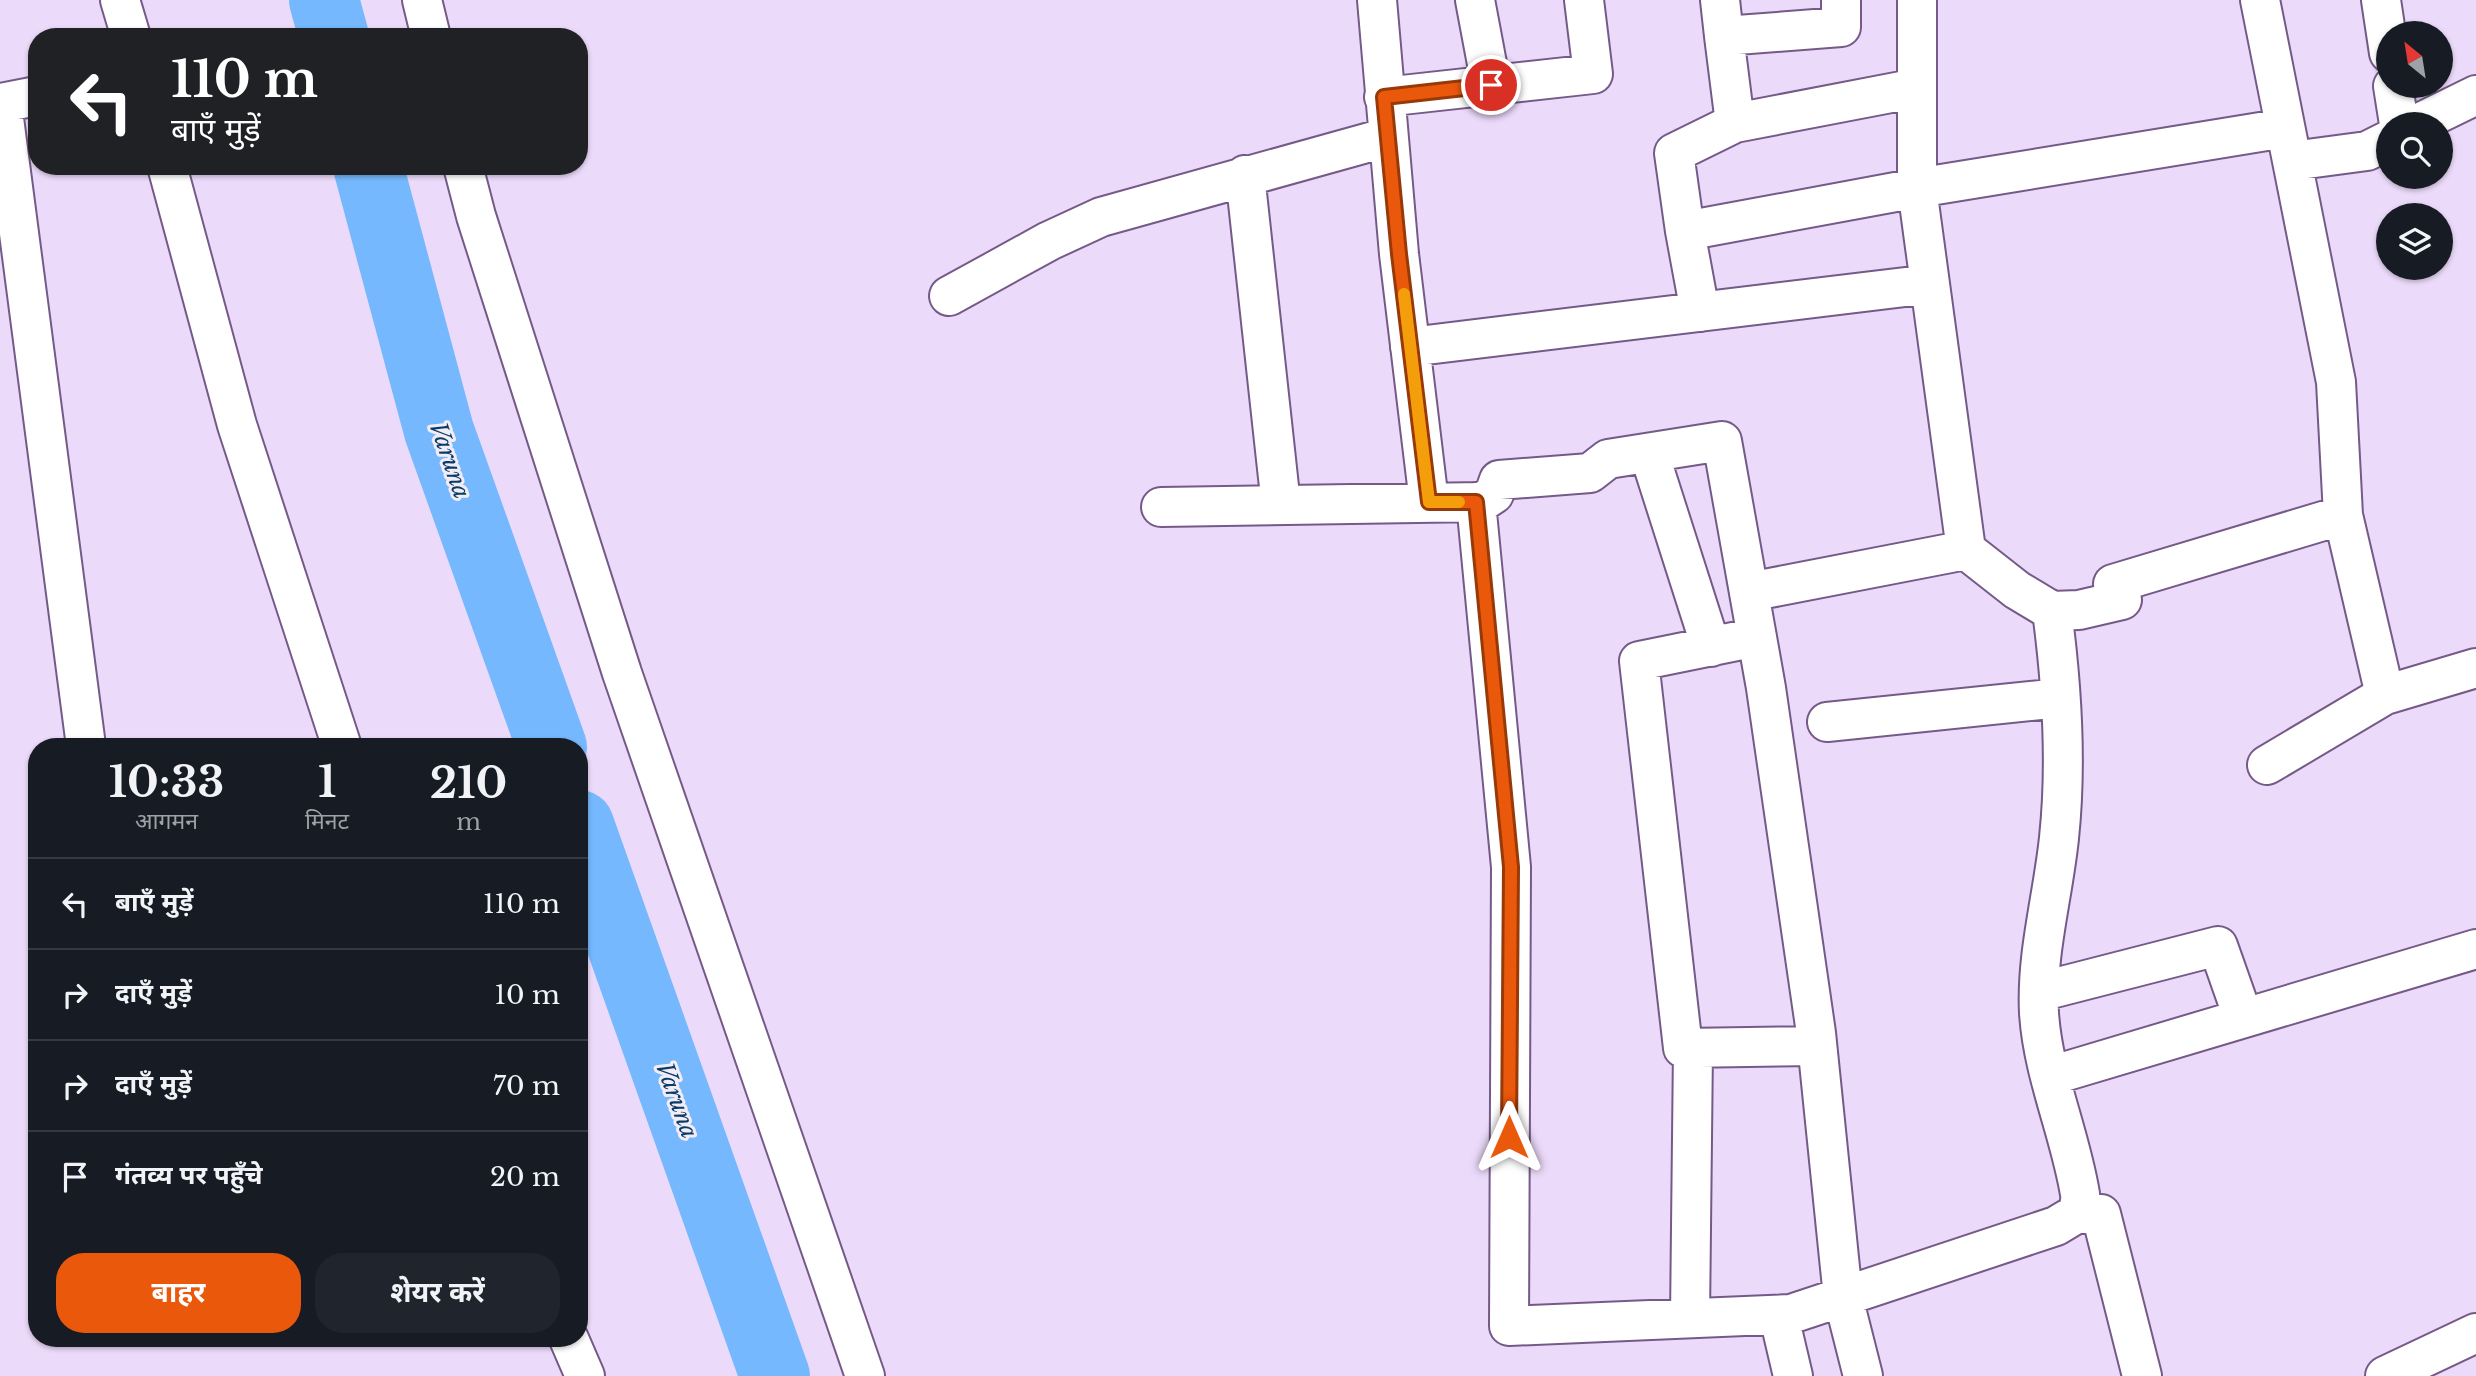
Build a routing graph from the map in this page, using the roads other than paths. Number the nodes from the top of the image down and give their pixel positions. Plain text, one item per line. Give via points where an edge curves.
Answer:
1 (120, 0) edge
2 (422, 0) edge
3 (1377, 0) edge
4 (1475, 0) edge
5 (1584, 0) edge
6 (1841, 0) edge
7 (1917, 0) edge
8 (2260, 0) edge
9 (2381, 0) edge
10 (1722, 18) edge
11 (2384, 21) edge
12 (128, 28) edge
13 (429, 28) edge
14 (1491, 85) junction
15 (1917, 88) junction
16 (2476, 95) edge
17 (1384, 97) junction
18 (13, 100) edge
19 (2441, 112) edge
20 (1735, 123) junction
21 (1388, 137) junction
22 (2288, 145) junction
23 (2376, 146) edge
24 (169, 175) edge
25 (465, 175) edge
26 (1245, 175) junction
27 (1917, 188) junction
28 (1685, 231) junction
29 (1930, 284) junction
30 (948, 296) dead end
31 (1700, 312) junction
32 (1410, 347) junction
33 (1649, 453) junction
34 (1429, 502) junction
35 (1476, 502) junction
36 (1281, 505) junction
37 (1161, 507) dead end
38 (2343, 515) junction
39 (1966, 550) junction
40 (1749, 592) junction
41 (2052, 611) junction
42 (1757, 637) junction
43 (1711, 647) junction
44 (2476, 668) edge
45 (2385, 695) junction
46 (2060, 698) junction
47 (1827, 722) dead end
48 (85, 738) edge
49 (339, 738) edge
50 (2267, 765) dead end
51 (2476, 949) edge
52 (2039, 992) junction
53 (2244, 1017) junction
54 (1817, 1045) junction
55 (1693, 1048) junction
56 (2050, 1076) junction
57 (2076, 1214) junction
58 (1843, 1297) junction
59 (1791, 1314) junction
60 (1690, 1318) junction
61 (2476, 1333) edge
62 (572, 1347) edge
63 (585, 1376) edge
64 (865, 1376) edge
65 (1793, 1376) edge
66 (1863, 1376) edge
67 (2143, 1376) edge
68 (2385, 1376) edge

1 - 12 street
2 - 13 street
3 - 17 street
4 - 14 street
5 - 14 street via 1593,74
6 - 10 street via 1841,27
7 - 15 street
8 - 22 street
9 - 11 street
10 - 20 street
14 - 17 street
15 - 20 street
15 - 27 street
16 - 19 street
17 - 21 street
18 - 48 street
20 - 28 street via 1674,153
21 - 26 street
21 - 32 street
22 - 23 street via 2367,151
22 - 27 street
22 - 38 street via 2336,382
24 - 49 street via 237,425
25 - 64 street via 622,673
26 - 30 street via 1101,216
26 - 36 street
27 - 28 street
27 - 29 street
28 - 31 street
29 - 31 street
29 - 39 street
31 - 32 street
32 - 34 street
33 - 35 street via 1608,459 1590,473 1499,480 1491,497
33 - 40 street via 1722,441
33 - 43 street
34 - 35 street
34 - 36 street
35 - 60 street via 1511,867 1509,1326
36 - 37 street
38 - 41 street via 2113,584 2122,600
38 - 45 street
39 - 40 street
39 - 41 street
40 - 42 street
41 - 46 street
42 - 43 street
42 - 54 street
43 - 55 street via 1639,661 1683,1048
44 - 45 street
45 - 50 street
46 - 47 street
46 - 52 street via 2062,807
51 - 53 street
52 - 53 street via 2218,946
52 - 56 street
53 - 56 street
54 - 55 street
54 - 58 street
55 - 60 street
56 - 57 street via 2081,1196
57 - 58 street via 2056,1226
57 - 67 street via 2101,1214
58 - 59 street
58 - 66 street
59 - 60 street
59 - 65 street via 1781,1325
61 - 68 street
62 - 63 street

